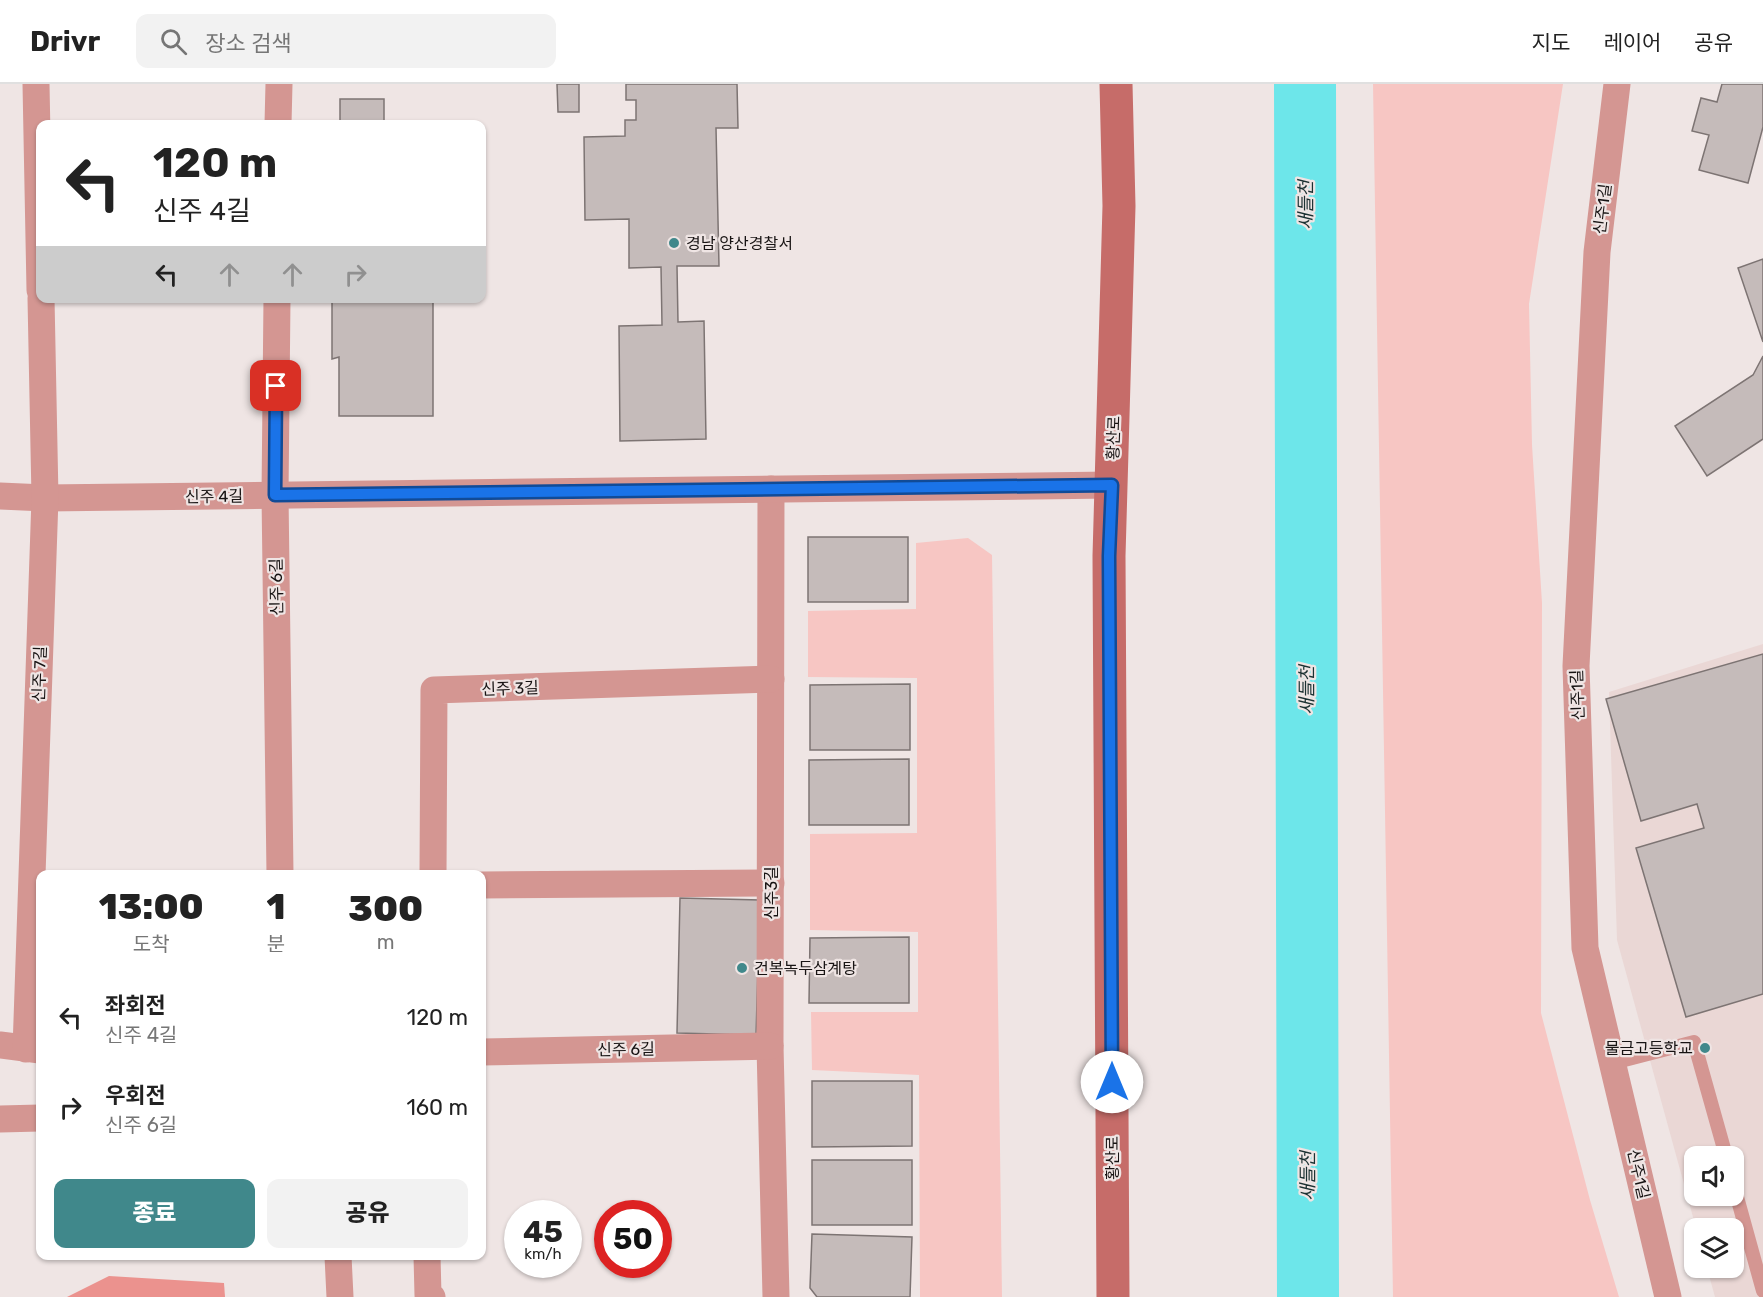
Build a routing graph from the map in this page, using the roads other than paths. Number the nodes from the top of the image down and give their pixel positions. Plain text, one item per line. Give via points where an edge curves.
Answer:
1 (36, 84) edge
2 (279, 84) edge
3 (1116, 84) edge
4 (1617, 84) edge
5 (37, 120) edge
6 (278, 120) edge
7 (41, 303) edge
8 (277, 303) edge
9 (1112, 485) junction
10 (771, 489) junction
11 (275, 495) junction
12 (0, 496) edge
13 (45, 498) junction
14 (771, 679) junction
15 (280, 870) edge
16 (433, 870) edge
17 (771, 883) junction
18 (486, 885) edge
19 (770, 1046) junction
20 (22, 1048) edge
21 (486, 1052) edge
22 (1613, 1064) junction
23 (36, 1118) edge
24 (0, 1119) edge
25 (1723, 1146) edge
26 (1740, 1206) edge
27 (338, 1260) edge
28 (427, 1260) edge
29 (1763, 1291) edge
30 (340, 1297) edge
31 (432, 1297) edge
32 (776, 1297) edge
33 (1113, 1297) edge
34 (1668, 1297) edge

1 - 5 street
2 - 6 street
3 - 9 main road, 황산로 via 1119,206
4 - 22 street, 신주1길 via 1598,252 1576,666 1585,948
7 - 13 street, 신주 7길
8 - 11 street, 신주 6길
9 - 10 street, 신주 4길
9 - 33 main road, 황산로 via 1109,556
10 - 11 street, 신주 4길
10 - 14 street, 신주3길
11 - 13 street, 신주 4길
11 - 15 street, 신주 6길
12 - 13 street, 신주 4길
13 - 20 street, 신주 7길
14 - 16 street, 신주 3길 via 434,690
14 - 17 street, 신주3길
17 - 18 street
17 - 19 street, 신주3길
19 - 21 street, 신주 6길
19 - 32 street, 신주3길
22 - 25 lane via 1694,1042
22 - 34 street, 신주1길
23 - 24 street
26 - 29 lane
27 - 30 street
28 - 31 street via 428,1295

